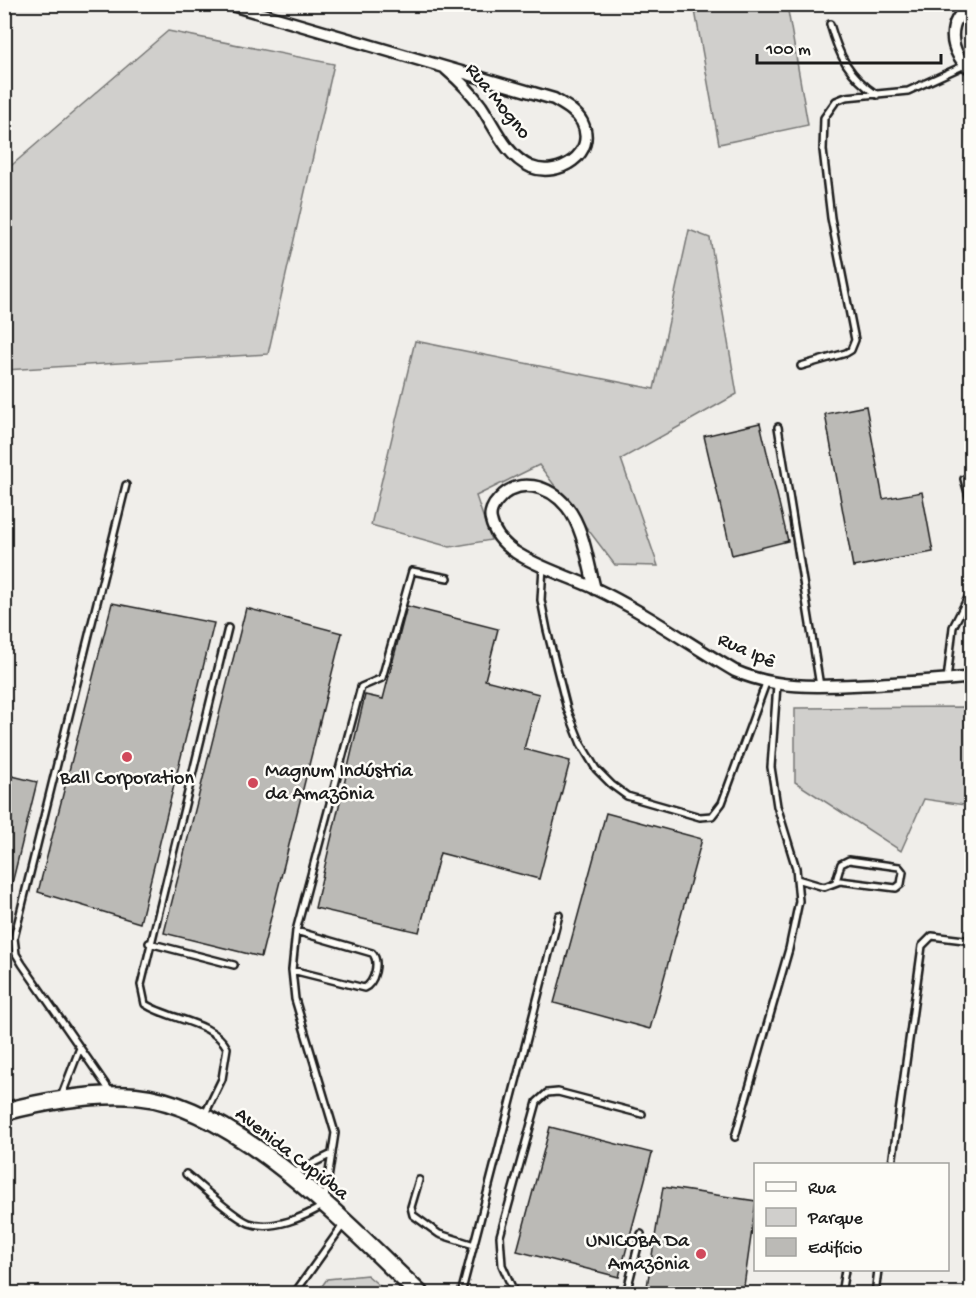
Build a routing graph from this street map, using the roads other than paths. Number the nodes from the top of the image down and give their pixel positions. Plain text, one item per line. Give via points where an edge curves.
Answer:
1 (228, 4) edge
2 (972, 6) edge
3 (830, 24) dead end
4 (446, 69) junction
5 (970, 69) edge
6 (877, 95) junction
7 (801, 366) dead end
8 (778, 428) dead end
9 (964, 479) dead end
10 (126, 485) dead end
11 (972, 507) edge
12 (543, 566) junction
13 (448, 578) dead end
14 (596, 589) junction
15 (972, 590) edge
16 (228, 628) dead end
17 (972, 677) edge
18 (947, 680) junction
19 (772, 684) junction
20 (820, 686) junction
21 (797, 879) junction
22 (836, 881) junction
23 (560, 915) dead end
24 (296, 931) junction
25 (972, 941) edge
26 (149, 943) junction
27 (234, 965) dead end
28 (292, 970) junction
29 (80, 1048) junction
30 (112, 1096) junction
31 (60, 1100) junction
32 (4, 1112) edge
33 (642, 1114) dead end
34 (204, 1116) junction
35 (735, 1137) dead end
36 (332, 1154) junction
37 (892, 1163) edge
38 (186, 1174) dead end
39 (289, 1175) junction
40 (419, 1180) dead end
41 (324, 1205) junction
42 (344, 1223) junction
43 (640, 1234) dead end
44 (474, 1245) junction
45 (845, 1271) edge
46 (878, 1271) edge
47 (294, 1293) edge
48 (420, 1293) edge
49 (461, 1293) edge
50 (515, 1293) edge
51 (626, 1293) edge
52 (841, 1293) edge
53 (875, 1293) edge

1 - 4 street, Rua Mogno
2 - 5 street via 961,11 952,36 954,49
3 - 6 lane via 844,65 860,84
4 - 4 street, Rua Mogno via 554,99 582,122 584,148 561,168 546,171 529,166 502,140 475,99
5 - 6 lane via 908,91
6 - 7 lane via 836,101 828,109 823,129 831,218 854,346 846,353
8 - 20 lane
9 - 11 lane
10 - 29 lane via 14,938 22,964
12 - 14 street, Rua Ipê
12 - 14 street, Rua Ipê via 507,546 495,533 490,518 493,505 515,486 541,487 568,508
12 - 19 lane via 541,600 567,709 580,744 596,769 627,796 700,817 712,816 723,803
13 - 24 lane via 412,571 382,678 361,687
14 - 19 street, Rua Ipê via 735,671
15 - 18 lane via 953,627
16 - 26 lane
17 - 18 street, Rua Ipê
18 - 20 street, Rua Ipê
19 - 20 street, Rua Ipê
19 - 21 lane via 772,777
21 - 22 lane via 826,887
21 - 35 lane via 799,901 791,940
22 - 22 lane via 841,864 849,860 899,867 903,872 896,888
23 - 44 lane
24 - 28 lane
24 - 28 lane via 372,953 376,963 371,983 364,988
25 - 37 lane via 937,936 924,942
26 - 27 lane
26 - 34 lane via 141,985 145,1004 214,1032 227,1048 222,1079
28 - 36 lane via 295,999 332,1119
29 - 30 lane
29 - 31 lane
30 - 31 street, Avenida Cupiúba
30 - 34 street, Avenida Cupiúba via 138,1096
31 - 32 street, Avenida Cupiúba
33 - 50 lane via 558,1092 547,1093 537,1102 500,1236 502,1265
34 - 39 street, Avenida Cupiúba
36 - 39 lane
36 - 41 lane
38 - 41 lane via 248,1222 263,1225 306,1217
39 - 41 street, Avenida Cupiúba
40 - 44 lane via 412,1215 439,1234
41 - 42 street, Avenida Cupiúba
42 - 47 lane
42 - 48 street, Avenida Cupiúba
43 - 51 lane
44 - 49 lane
45 - 52 lane
46 - 53 lane

